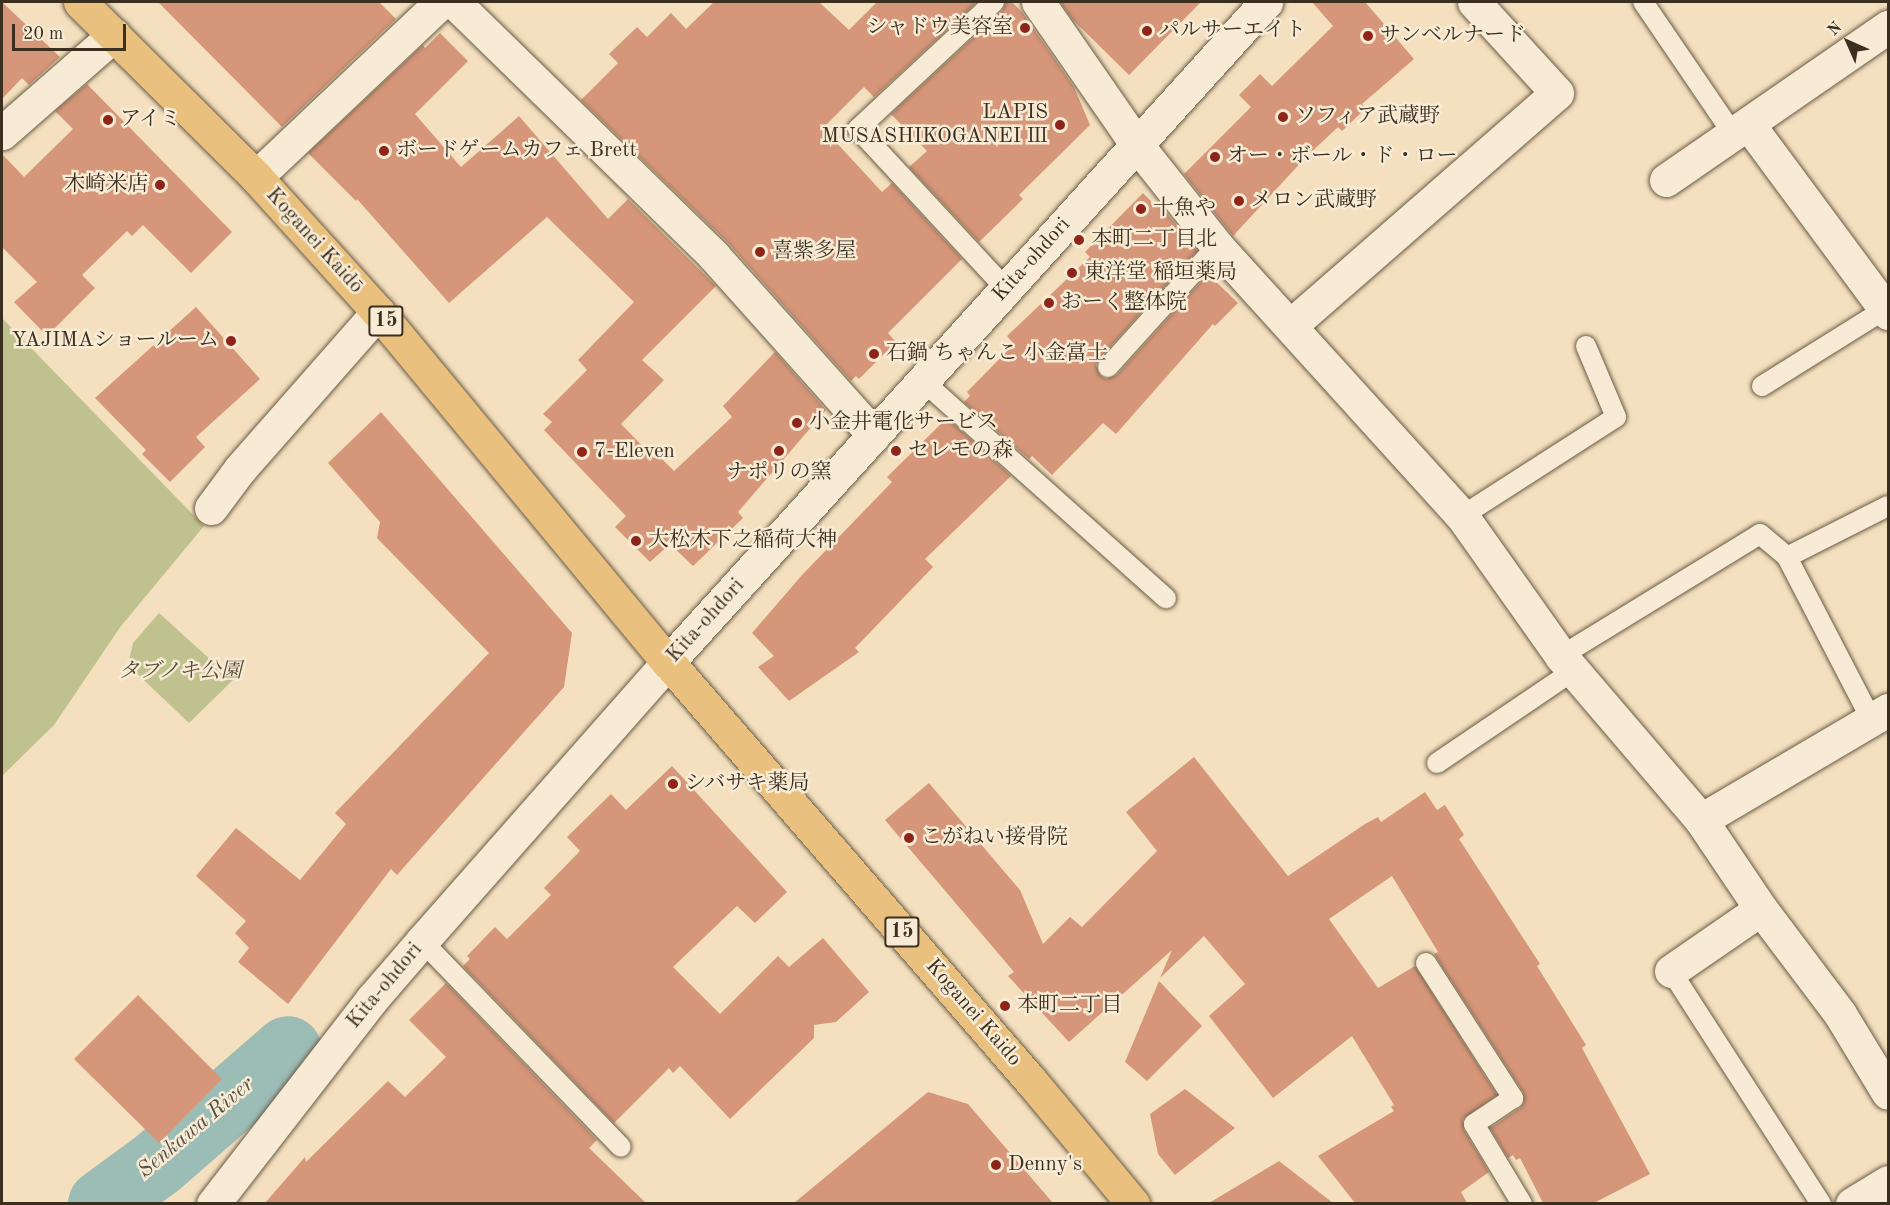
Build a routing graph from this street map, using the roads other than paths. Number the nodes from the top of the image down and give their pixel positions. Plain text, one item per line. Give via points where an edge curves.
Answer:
1 (80, 2) edge
2 (441, 2) edge
3 (454, 2) edge
4 (994, 2) edge
5 (1038, 2) edge
6 (1266, 2) edge
7 (1474, 2) edge
8 (1643, 2) edge
9 (1888, 27) edge
10 (114, 35) junction
11 (1741, 129) junction
12 (2, 133) edge
13 (1137, 145) junction
14 (256, 177) junction
15 (1666, 180) dead end
16 (1217, 246) junction
17 (1006, 289) junction
18 (1887, 311) edge
19 (378, 312) junction
20 (1290, 326) junction
21 (1586, 346) dead end
22 (1108, 367) dead end
23 (923, 381) junction
24 (1762, 386) dead end
25 (874, 435) junction
26 (1888, 506) edge
27 (211, 508) dead end
28 (1462, 516) junction
29 (1787, 557) junction
30 (1166, 598) dead end
31 (668, 662) junction
32 (1567, 664) junction
33 (1880, 715) edge
34 (1437, 763) dead end
35 (1701, 820) junction
36 (1761, 909) junction
37 (422, 941) junction
38 (1426, 963) dead end
39 (1671, 971) joint
40 (1888, 1092) edge
41 (621, 1147) dead end
42 (1888, 1182) edge
43 (213, 1203) edge
44 (1133, 1203) edge
45 (1522, 1203) edge
46 (1821, 1203) edge
47 (1852, 1203) edge

1 - 10 main road, Koganei Kaidō / 15
2 - 14 street
3 - 25 street via 714,256
4 - 17 lane via 858,129
5 - 13 street
6 - 13 street, Kita-ohdori
7 - 20 street via 1557,93
8 - 11 lane
9 - 11 street
10 - 12 street
10 - 14 main road, Koganei Kaidō / 15
11 - 15 street
11 - 18 street
13 - 16 street
13 - 17 street, Kita-ohdori
14 - 19 main road, Koganei Kaidō / 15
16 - 20 street
16 - 22 lane
17 - 23 street, Kita-ohdori
18 - 24 lane
19 - 27 street via 240,469
19 - 31 main road, Koganei Kaidō / 15
20 - 28 street
21 - 28 lane via 1616,417
23 - 25 street, Kita-ohdori
23 - 30 lane
25 - 31 street, Kita-ohdori
26 - 29 lane
28 - 32 street
29 - 32 lane via 1760,534
29 - 33 lane
31 - 37 street, Kita-ohdori
31 - 44 main road, Koganei Kaido / 15
32 - 34 lane
32 - 35 street
33 - 35 street
35 - 36 street
36 - 39 street
36 - 40 street via 1840,1014
37 - 41 lane
37 - 43 street, Kita-ohdori
38 - 45 lane via 1513,1098 1474,1124
39 - 46 lane
42 - 47 street

